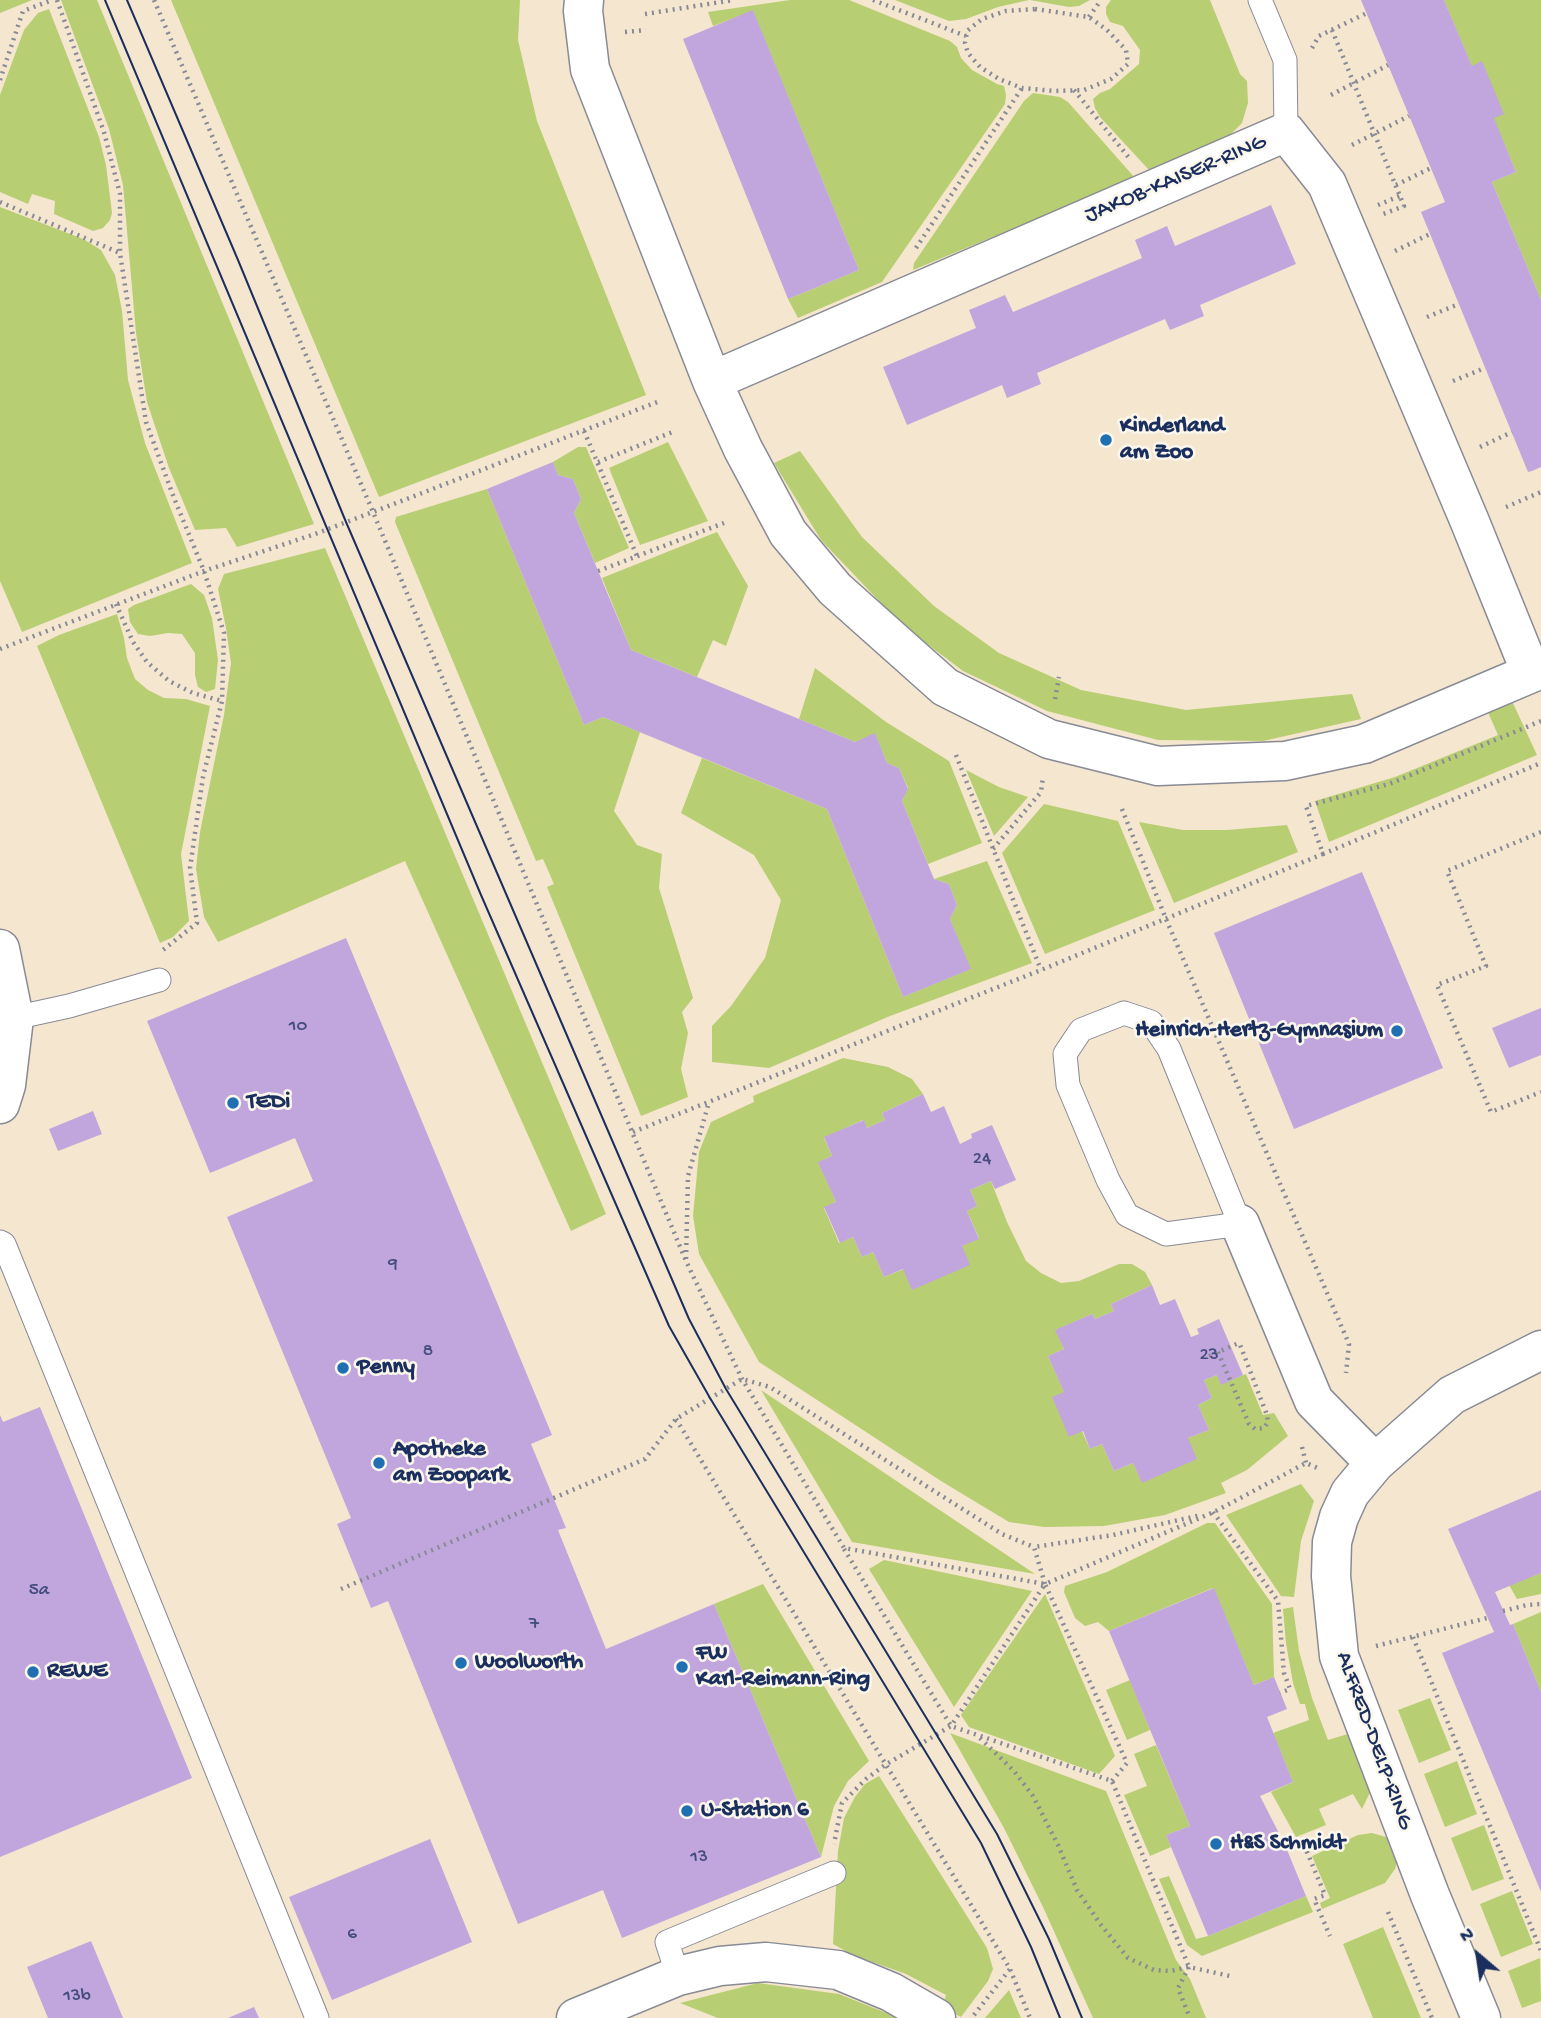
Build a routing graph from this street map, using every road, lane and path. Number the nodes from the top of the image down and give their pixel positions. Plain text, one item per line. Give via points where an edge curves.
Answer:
1 (55, 0) edge
2 (154, 0) edge
3 (584, 0) edge
4 (734, 0) edge
5 (873, 0) edge
6 (1101, 0) edge
7 (1260, 0) edge
8 (645, 13) dead end
9 (1367, 13) dead end
10 (1089, 17) junction
11 (1332, 30) junction
12 (966, 36) junction
13 (1312, 49) dead end
14 (1388, 65) dead end
15 (0, 80) edge
16 (1354, 83) junction
17 (1022, 88) junction
18 (1073, 90) junction
19 (1331, 94) dead end
20 (1409, 116) dead end
21 (1286, 132) junction
22 (1375, 134) junction
23 (1352, 145) dead end
24 (1431, 168) dead end
25 (1396, 185) junction
26 (1155, 189) junction
27 (0, 202) edge
28 (1387, 226) dead end
29 (1430, 234) dead end
30 (120, 253) junction
31 (1401, 261) dead end
32 (904, 298) junction
33 (1459, 304) dead end
34 (1424, 318) dead end
35 (1485, 368) dead end
36 (712, 381) junction
37 (1450, 383) dead end
38 (660, 401) dead end
39 (584, 431) junction
40 (675, 431) dead end
41 (1512, 432) dead end
42 (1477, 448) dead end
43 (598, 462) junction
44 (373, 512) junction
45 (724, 523) dead end
46 (637, 556) junction
47 (204, 570) junction
48 (598, 570) dead end
49 (116, 604) junction
50 (0, 649) edge
51 (1536, 671) edge
52 (222, 701) junction
53 (1541, 721) edge
54 (956, 755) dead end
55 (1541, 763) edge
56 (1122, 809) dead end
57 (1541, 832) edge
58 (1324, 854) junction
59 (1166, 919) junction
60 (0, 949) edge
61 (157, 955) dead end
62 (1041, 970) junction
63 (159, 980) dead end
64 (14, 1018) junction
65 (1541, 1092) edge
66 (709, 1102) junction
67 (0, 1104) edge
68 (633, 1132) junction
69 (1240, 1224) junction
70 (0, 1242) edge
71 (686, 1261) junction
72 (1541, 1350) edge
73 (1217, 1352) junction
74 (1209, 1356) dead end
75 (742, 1379) junction
76 (1345, 1386) dead end
77 (676, 1419) junction
78 (1375, 1463) junction
79 (1350, 1493) junction
80 (1214, 1512) junction
81 (1034, 1547) junction
82 (844, 1548) junction
83 (1045, 1584) junction
84 (341, 1588) dead end
85 (1541, 1604) edge
86 (1503, 1611) dead end
87 (1487, 1618) dead end
88 (1413, 1637) junction
89 (1339, 1656) junction
90 (1280, 1693) dead end
91 (951, 1726) junction
92 (976, 1735) junction
93 (885, 1765) junction
94 (1112, 1782) junction
95 (1304, 1845) dead end
96 (834, 1873) joint
97 (1388, 1912) dead end
98 (1330, 1936) dead end
99 (1541, 1951) edge
100 (1189, 1966) junction
101 (1010, 1969) junction
102 (678, 1976) junction
103 (1230, 1976) dead end
104 (317, 2018) edge
105 (576, 2018) edge
106 (936, 2018) edge
107 (972, 2018) edge
108 (1030, 2018) edge
109 (1190, 2018) edge
110 (1432, 2018) edge
111 (1481, 2018) edge

1 - 15 path via 23,11
1 - 30 path via 104,132 120,194
2 - 44 path
3 - 36 street, JAKOB-KAISER-RING via 590,69
4 - 8 path
5 - 12 path
6 - 10 path
7 - 21 lane via 1285,60
9 - 11 path
10 - 12 path via 1035,9 1006,11 982,19
10 - 18 path via 1126,50 1128,64 1111,79
11 - 13 path via 1320,36
11 - 16 path
12 - 17 path via 968,53 980,67
14 - 16 path
16 - 19 path
16 - 22 path
17 - 18 path
17 - 32 path via 896,278
18 - 26 path
20 - 22 path
21 - 26 street, JAKOB-KAISER-RING
21 - 51 street, JAKOB-KAISER-RING via 1327,184
22 - 23 path
22 - 25 path
24 - 25 path
25 - 28 path via 1404,206 1382,214
26 - 32 street, JAKOB-KAISER-RING
27 - 30 path
29 - 31 path via 1396,250
30 - 47 path via 146,422
32 - 36 street, JAKOB-KAISER-RING
33 - 34 path
35 - 37 path
36 - 51 street, JAKOB-KAISER-RING via 789,533 835,589 945,687 1049,739 1158,766 1285,761 1364,744
38 - 39 path
39 - 43 path
39 - 44 path
40 - 43 path
41 - 42 path
43 - 46 path
44 - 47 path
44 - 68 path
45 - 46 path
46 - 48 path
47 - 49 path
47 - 52 path via 224,633
49 - 50 path
49 - 52 path via 147,662 169,681
52 - 61 path via 203,777 190,868 197,923
53 - 58 path via 1389,783 1306,806
54 - 62 path
55 - 58 path
56 - 59 path
57 - 65 path via 1447,871 1486,967 1437,985 1491,1112
58 - 59 path
59 - 62 path
59 - 76 path via 1349,1344
60 - 64 street
62 - 66 path
63 - 64 lane
64 - 67 street
66 - 68 path
66 - 71 path via 688,1176
68 - 71 path
69 - 69 lane via 1170,1049 1151,1022 1124,1013 1081,1030 1065,1054 1068,1085 1127,1215 1166,1234
69 - 78 street via 1314,1401
70 - 104 lane
71 - 75 path
72 - 78 street, ALFRED-DELP-RING via 1452,1395
73 - 73 path via 1236,1344 1267,1415 1264,1428 1249,1424
73 - 74 path
75 - 77 path
75 - 81 path via 770,1387 1003,1534
75 - 82 path
77 - 84 path via 645,1459
77 - 93 path
78 - 79 street, ALFRED-DELP-RING
79 - 80 path via 1329,1473 1306,1463
79 - 89 street, ALFRED-DELP-RING via 1332,1542
80 - 81 path
80 - 83 path
80 - 90 path via 1278,1601 1284,1673 1290,1689
81 - 83 path
82 - 83 path
82 - 91 path
83 - 91 path
83 - 94 path via 1127,1763
85 - 86 path
87 - 88 path
88 - 89 path
88 - 99 path
89 - 111 street, ALFRED-DELP-RING
91 - 92 path
91 - 93 path
92 - 94 path
92 - 100 path via 1033,1796 1077,1891 1128,1958 1154,1970
93 - 96 path via 842,1803 834,1837
93 - 101 path
94 - 100 path
95 - 98 path via 1325,1895 1314,1899
96 - 102 lane via 667,1942
97 - 110 path
100 - 103 path
100 - 109 path via 1178,1988
101 - 107 path
101 - 108 path
102 - 105 street
102 - 106 street via 766,1962 838,1970 891,1992

